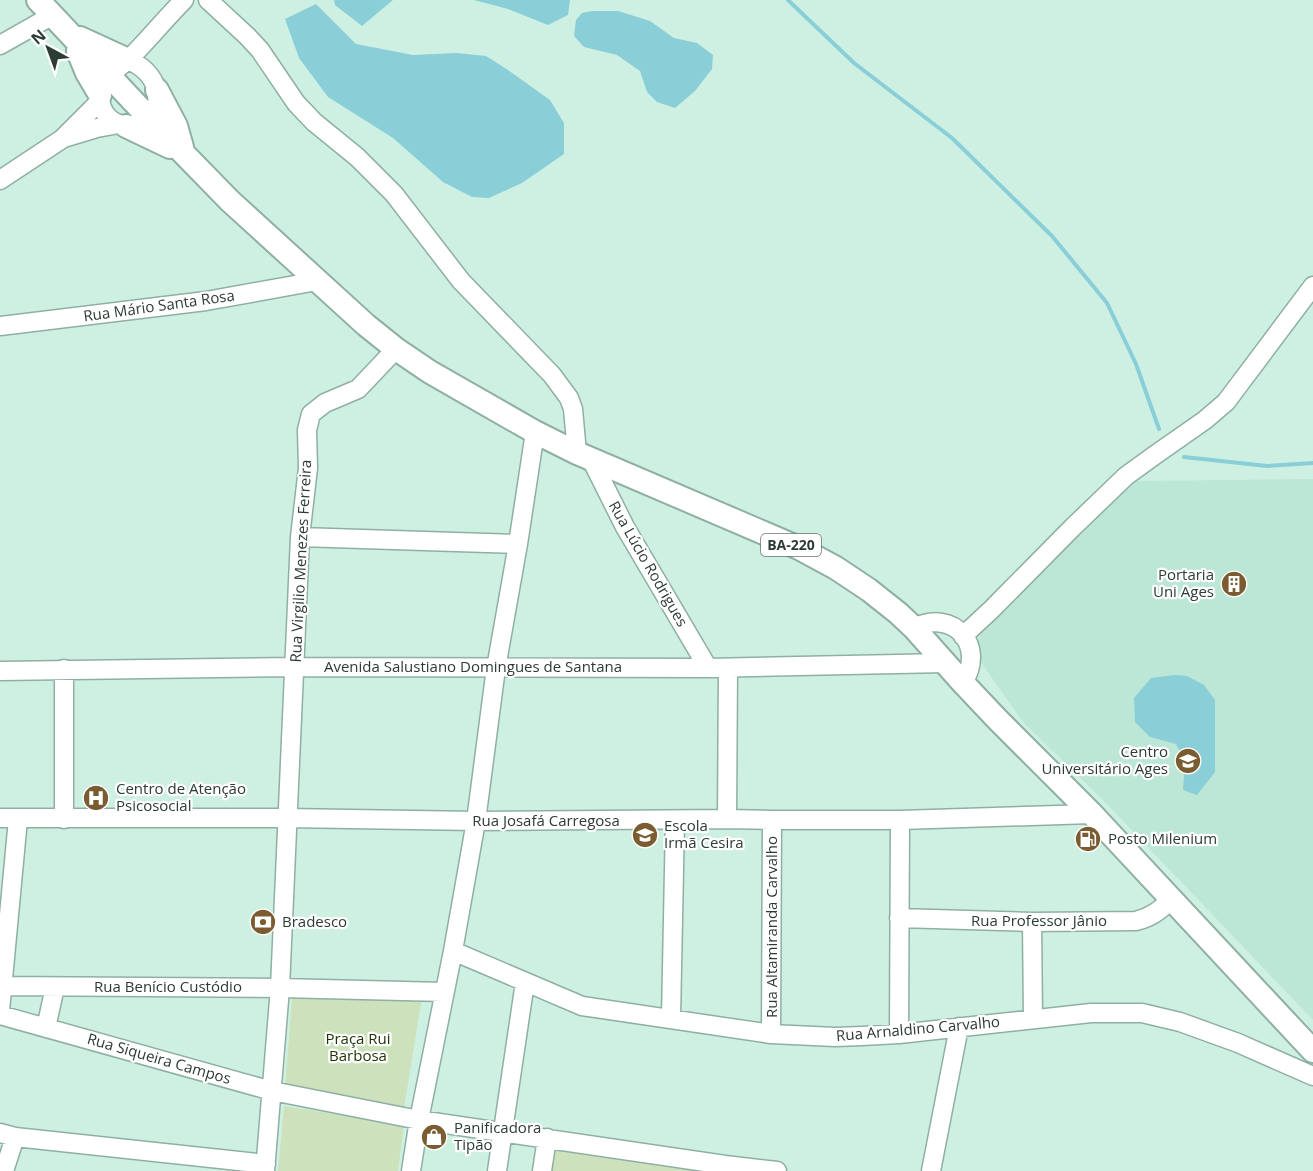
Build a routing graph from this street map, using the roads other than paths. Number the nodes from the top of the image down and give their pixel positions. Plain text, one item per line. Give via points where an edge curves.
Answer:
1 (184, 0) edge
2 (208, 0) edge
3 (45, 7) edge
4 (72, 35) junction
5 (0, 45) edge
6 (128, 60) junction
7 (157, 90) junction
8 (103, 91) junction
9 (149, 118) junction
10 (122, 125) junction
11 (62, 139) junction
12 (184, 154) junction
13 (0, 180) edge
14 (318, 281) junction
15 (1313, 285) edge
16 (0, 326) edge
17 (396, 350) junction
18 (535, 432) junction
19 (584, 456) junction
20 (300, 537) junction
21 (518, 544) junction
22 (914, 628) junction
23 (963, 636) junction
24 (946, 663) junction
25 (294, 667) junction
26 (496, 668) junction
27 (708, 668) junction
28 (728, 668) junction
29 (64, 669) junction
30 (0, 670) edge
31 (963, 683) junction
32 (1092, 814) junction
33 (287, 818) junction
34 (9, 819) edge
35 (64, 819) junction
36 (727, 819) junction
37 (675, 820) junction
38 (772, 820) junction
39 (900, 820) junction
40 (476, 821) junction
41 (1172, 899) junction
42 (899, 918) junction
43 (1032, 922) junction
44 (453, 951) junction
45 (525, 982) junction
46 (2, 986) edge
47 (55, 987) junction
48 (280, 988) junction
49 (444, 992) junction
50 (0, 1013) edge
51 (670, 1018) junction
52 (1033, 1018) junction
53 (46, 1028) junction
54 (959, 1028) junction
55 (771, 1034) junction
56 (899, 1034) junction
57 (1313, 1051) edge
58 (1313, 1076) edge
59 (272, 1091) junction
60 (419, 1120) junction
61 (503, 1131) junction
62 (8, 1135) edge
63 (547, 1138) junction
64 (266, 1167) edge
65 (724, 1168) edge
66 (4, 1171) edge
67 (413, 1171) edge
68 (497, 1171) edge
69 (542, 1171) edge
70 (777, 1171) edge
71 (931, 1171) edge

1 - 6 street
2 - 19 street via 260,50 314,122 388,188 461,281 552,375 569,398
3 - 4 main road
3 - 5 street
4 - 6 main road
4 - 8 main road via 87,73
6 - 7 street via 148,73
6 - 8 street
7 - 9 street via 158,102
7 - 12 main road via 176,126
8 - 9 main road, BA-220
8 - 10 street via 106,115
8 - 11 street
9 - 10 street via 142,123
9 - 12 main road, BA-220
10 - 11 street
10 - 12 main road
11 - 13 street
12 - 14 main road, BA-220
14 - 16 street, Rua Mário Santa Rosa via 207,301
14 - 17 main road, BA-220
15 - 23 street via 1226,402 1126,476
17 - 18 main road, BA-220
17 - 20 street, Rua Virgilio Menezes Ferreira via 358,389 325,403 311,414
18 - 19 main road, BA-220
18 - 21 street
19 - 22 main road, BA-220 via 836,567
19 - 27 street, Rua Lúcio Rodrigues
20 - 21 street
20 - 25 street, Rua Virgilio Menezes Ferreira
21 - 26 street
22 - 23 street via 936,622 952,626
22 - 24 main road, BA-220
23 - 31 street via 969,644 971,666
24 - 28 street, Avenida Salustiano Domingues de Santana
24 - 31 main road, BA-220
25 - 26 street, Avenida Salustiano Domingues de Santana
25 - 29 street, Avenida Salustiano Domingues de Santana
25 - 33 street, Rua Virgilio Menezes Ferreira
26 - 27 street, Avenida Salustiano Domingues de Santana
26 - 40 street
27 - 28 street, Avenida Salustiano Domingues de Santana
28 - 36 street
29 - 30 street, Avenida Salustiano Domingues de Santana
29 - 35 street
31 - 32 main road, BA-220
32 - 39 street, Rua Josafá Carregosa
32 - 41 main road, BA-220
33 - 35 street, Rua Josafá Carregosa
33 - 40 street, Rua Josafá Carregosa
33 - 48 street, Rua Virgilio Menezes Ferreira
34 - 35 street, Rua Josafá Carregosa
34 - 46 street
36 - 37 street, Rua Josafá Carregosa
36 - 38 street, Rua Josafá Carregosa
37 - 40 street, Rua Josafá Carregosa
37 - 51 street
38 - 39 street, Rua Josafá Carregosa
38 - 55 street, Rua Altamiranda Carvalho
39 - 42 street
40 - 44 street
41 - 43 street, Rua Professor Jânio via 1158,913 1136,921
41 - 57 main road, BA-220
42 - 43 street, Rua Professor Jânio
42 - 56 street
43 - 52 street
44 - 45 street, Rua Arnaldino Carvalho
44 - 49 street
45 - 51 street, Rua Arnaldino Carvalho via 590,1008
45 - 61 street
46 - 47 street, Rua Benício Custódio
46 - 50 street
47 - 48 street, Rua Benício Custódio
47 - 53 street
48 - 49 street, Rua Benício Custódio
48 - 59 street
49 - 60 street
50 - 53 street, Rua Siqueira Campos
51 - 55 street, Rua Arnaldino Carvalho
52 - 54 street, Rua Arnaldino Carvalho
52 - 58 street, Rua Arnaldino Carvalho via 1142,1013 1238,1043
53 - 59 street, Rua Siqueira Campos
54 - 56 street, Rua Arnaldino Carvalho
54 - 71 street
55 - 56 street, Rua Arnaldino Carvalho
59 - 60 street, Rua Siqueira Campos
59 - 64 street
60 - 61 street, Rua Siqueira Campos
60 - 67 street
61 - 63 street, Rua Siqueira Campos
61 - 68 street
62 - 64 street
62 - 66 street
63 - 65 street, Rua Siqueira Campos
63 - 69 street
65 - 70 street, Rua Siqueira Campos

